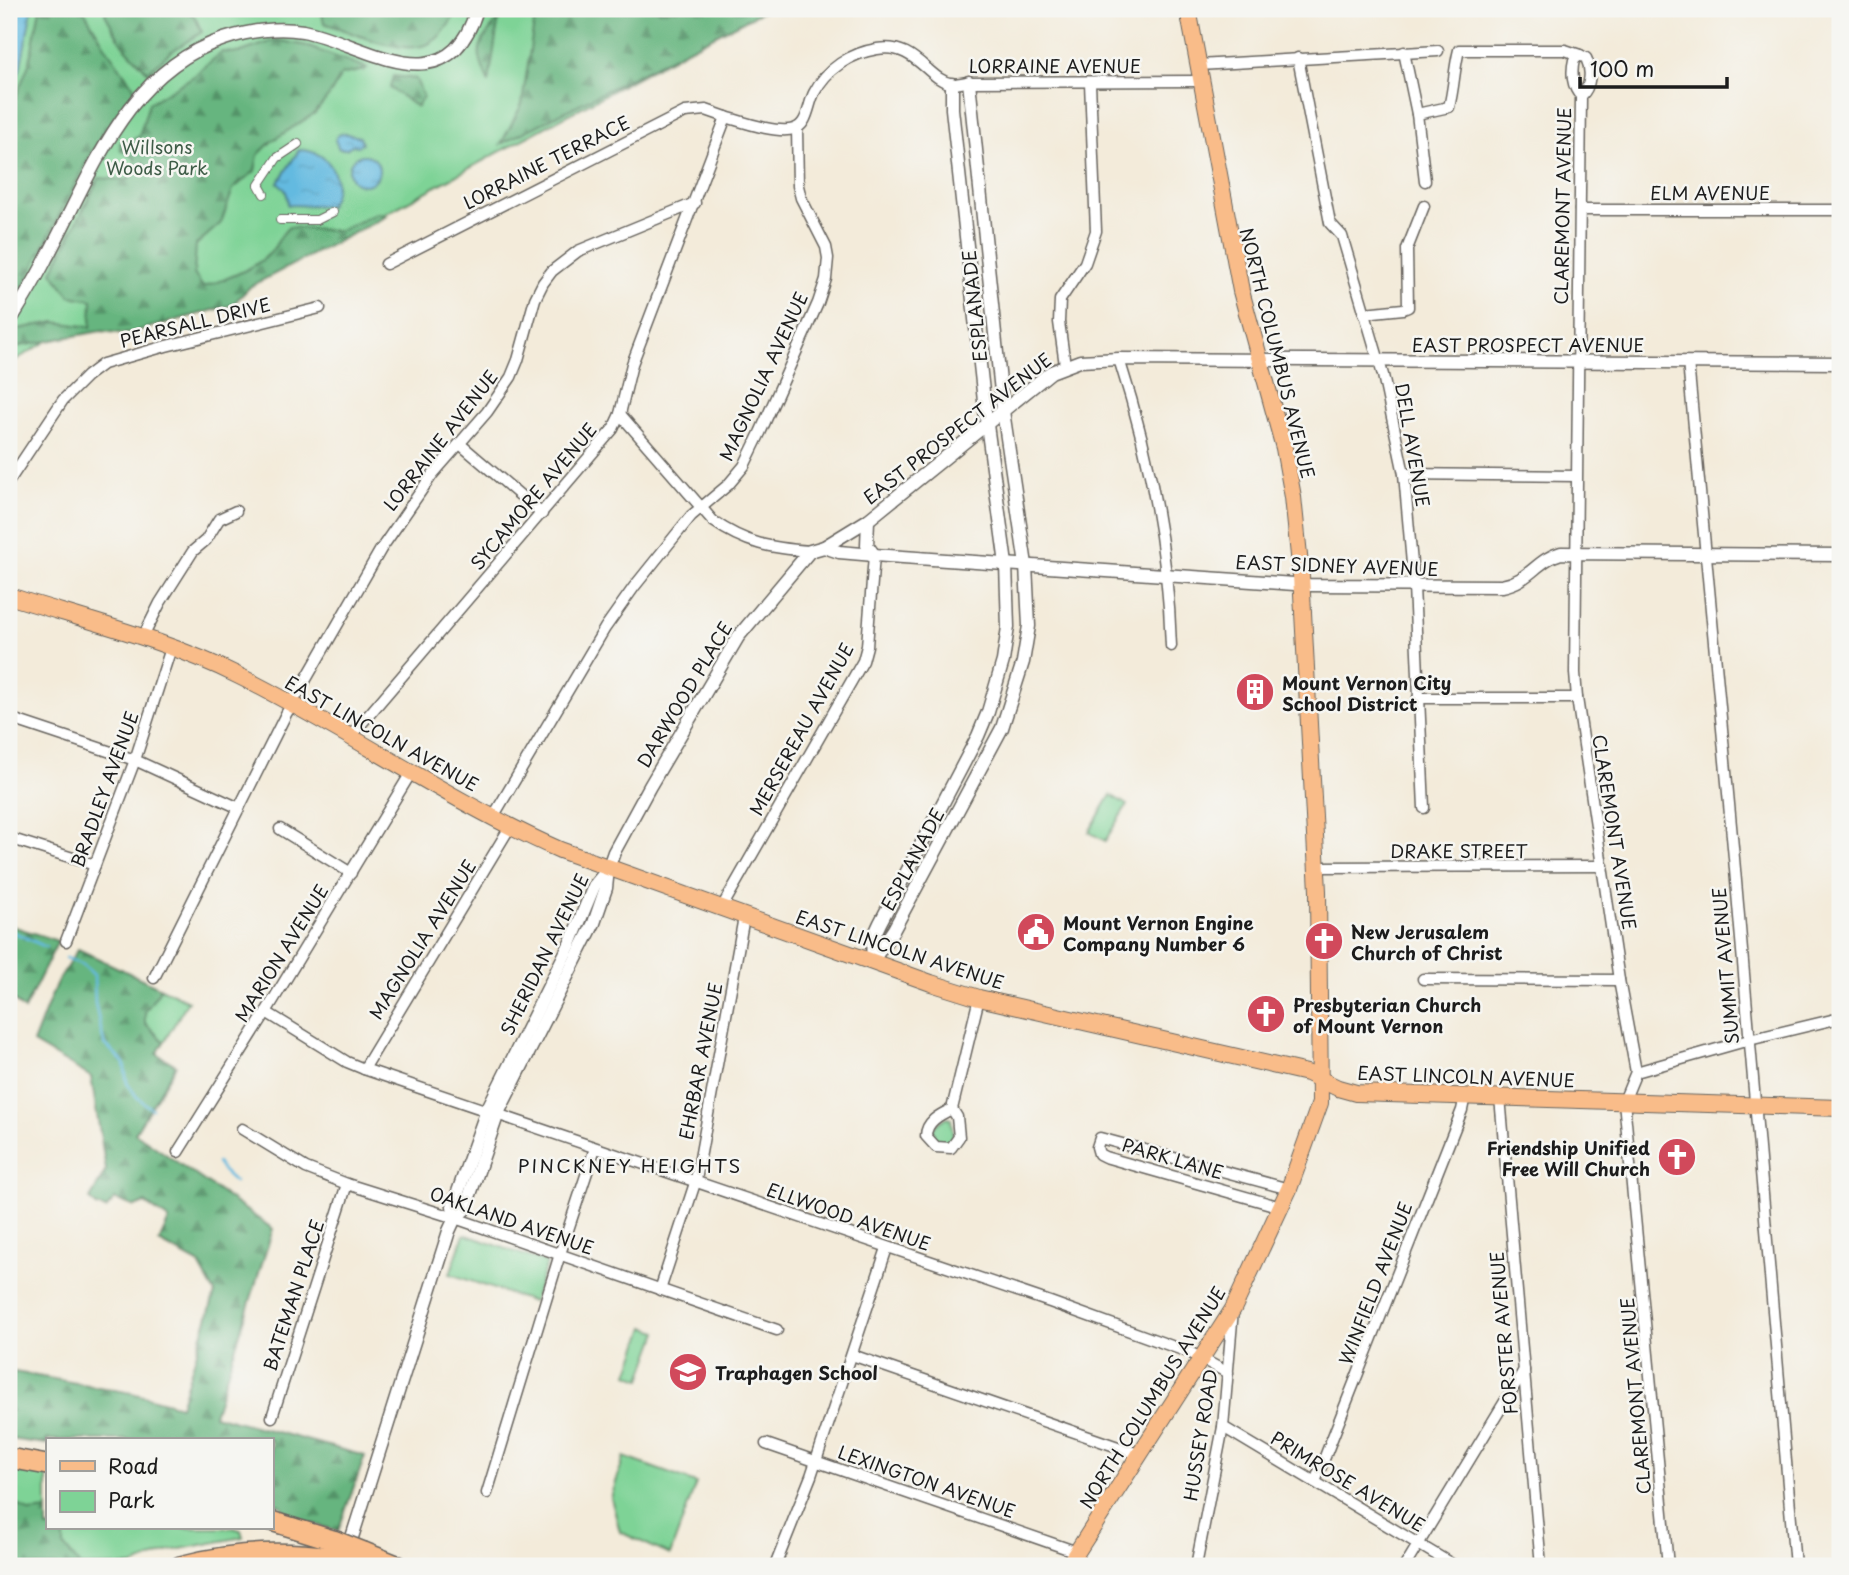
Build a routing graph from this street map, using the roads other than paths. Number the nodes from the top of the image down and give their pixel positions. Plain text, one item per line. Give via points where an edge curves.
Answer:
1 (477, 9) edge
2 (1188, 9) edge
3 (1437, 51) dead end
4 (1404, 52) junction
5 (1580, 55) junction
6 (1298, 58) junction
7 (1200, 73) junction
8 (968, 82) junction
9 (1090, 83) junction
10 (952, 84) junction
11 (1581, 96) junction
12 (1416, 114) junction
13 (726, 117) junction
14 (797, 128) junction
15 (298, 144) dead end
16 (1425, 181) dead end
17 (264, 194) dead end
18 (695, 203) junction
19 (1424, 206) dead end
20 (1840, 209) edge
21 (1580, 210) junction
22 (333, 212) dead end
23 (279, 220) dead end
24 (386, 264) dead end
25 (320, 308) dead end
26 (1364, 313) junction
27 (9, 323) edge
28 (1119, 359) junction
29 (1261, 360) junction
30 (1379, 361) junction
31 (1578, 362) junction
32 (1688, 362) junction
33 (1840, 363) edge
34 (1065, 365) junction
35 (1003, 411) junction
36 (620, 414) junction
37 (987, 423) junction
38 (460, 444) junction
39 (1404, 474) junction
40 (1576, 476) junction
41 (9, 481) edge
42 (700, 508) junction
43 (236, 511) dead end
44 (542, 514) junction
45 (868, 520) junction
46 (824, 547) junction
47 (810, 551) junction
48 (1577, 552) junction
49 (1704, 554) junction
50 (874, 555) junction
51 (1840, 555) edge
52 (1006, 564) junction
53 (1026, 565) junction
54 (1166, 575) junction
55 (1301, 584) junction
56 (1414, 586) junction
57 (9, 596) edge
58 (142, 639) junction
59 (1171, 646) dead end
60 (171, 649) junction
61 (1418, 698) junction
62 (1577, 698) junction
63 (292, 704) junction
64 (9, 718) edge
65 (350, 737) junction
66 (135, 760) junction
67 (412, 772) junction
68 (239, 808) junction
69 (1424, 808) dead end
70 (493, 817) junction
71 (510, 827) junction
72 (280, 829) dead end
73 (9, 838) edge
74 (95, 865) junction
75 (1602, 866) junction
76 (1316, 867) junction
77 (608, 869) junction
78 (351, 873) junction
79 (721, 909) junction
80 (744, 917) junction
81 (66, 941) dead end
82 (872, 962) junction
83 (154, 978) dead end
84 (1423, 979) dead end
85 (1619, 980) junction
86 (979, 998) junction
87 (266, 1012) junction
88 (1840, 1018) edge
89 (1749, 1040) junction
90 (364, 1069) junction
91 (1636, 1072) junction
92 (1321, 1080) junction
93 (1465, 1096) junction
94 (1500, 1097) junction
95 (1624, 1101) junction
96 (1754, 1106) junction
97 (1840, 1108) edge
98 (952, 1109) dead end
99 (492, 1111) junction
100 (242, 1129) dead end
101 (596, 1148) junction
102 (178, 1152) dead end
103 (696, 1180) junction
104 (347, 1184) junction
105 (1289, 1189) junction
106 (1281, 1207) junction
107 (455, 1218) junction
108 (887, 1248) junction
109 (560, 1255) junction
110 (660, 1290) junction
111 (1233, 1309) junction
112 (777, 1330) dead end
113 (852, 1354) junction
114 (1202, 1359) junction
115 (1524, 1370) junction
116 (1228, 1373) junction
117 (272, 1417) dead end
118 (1223, 1427) junction
119 (765, 1444) dead end
120 (1140, 1455) junction
121 (9, 1458) edge
122 (816, 1461) junction
123 (46, 1465) edge
124 (1315, 1482) junction
125 (487, 1493) dead end
126 (273, 1522) edge
127 (1419, 1544) junction
128 (347, 1556) edge
129 (1072, 1559) edge
130 (180, 1566) edge
131 (386, 1566) edge
132 (399, 1566) edge
133 (775, 1566) edge
134 (1196, 1566) edge
135 (1405, 1566) edge
136 (1455, 1566) edge
137 (1541, 1566) edge
138 (1668, 1566) edge
139 (1795, 1566) edge

1 - 27 street via 454,49 423,63 401,63 306,32 274,29 223,39 180,61 146,88 114,130
2 - 7 main road, NORTH COLUMBUS AVENUE
3 - 4 street, LORRAINE AVENUE
4 - 6 street, LORRAINE AVENUE
4 - 12 street
5 - 11 street, CLAREMONT AVENUE via 1574,60 1573,74
5 - 11 street, CLAREMONT AVENUE via 1590,71
5 - 12 street via 1565,50 1459,50 1449,107
6 - 7 street, LORRAINE AVENUE
6 - 26 street, DELL AVENUE via 1330,223 1342,236
7 - 9 street, LORRAINE AVENUE
7 - 29 main road, NORTH COLUMBUS AVENUE via 1241,291
8 - 9 street, LORRAINE AVENUE
8 - 10 street, LORRAINE AVENUE
8 - 35 street, ESPLANADE
9 - 34 street via 1096,231 1085,263 1060,300
10 - 14 street, LORRAINE AVENUE via 897,50 880,48 857,54 823,79
10 - 37 street, ESPLANADE via 951,109
11 - 21 street, CLAREMONT AVENUE
12 - 16 street
13 - 14 street via 785,131
13 - 18 street
13 - 24 street, LORRAINE TERRACE via 706,110 685,112
14 - 42 street, MAGNOLIA AVENUE via 798,186 826,247 826,279 744,466
15 - 17 street via 277,158 259,185
18 - 36 street, SYCAMORE AVENUE via 632,364
18 - 38 street, LORRAINE AVENUE via 578,251 552,271 535,299 511,377
19 - 26 street via 1408,249 1408,306
20 - 21 street, ELM AVENUE
21 - 31 street, CLAREMONT AVENUE
22 - 23 street via 317,220
25 - 41 street, PEARSALL DRIVE via 103,364 63,400
26 - 30 street, DELL AVENUE
28 - 29 street, EAST PROSPECT AVENUE
28 - 34 street, EAST PROSPECT AVENUE
28 - 54 street via 1152,481
29 - 30 street, EAST PROSPECT AVENUE
29 - 55 main road, NORTH COLUMBUS AVENUE via 1289,474
30 - 31 street, EAST PROSPECT AVENUE
30 - 39 street, DELL AVENUE
31 - 32 street, EAST PROSPECT AVENUE
31 - 40 street, CLAREMONT AVENUE
32 - 33 street, EAST PROSPECT AVENUE
32 - 49 street, SUMMIT AVENUE
34 - 35 street, EAST PROSPECT AVENUE
35 - 37 street, EAST PROSPECT AVENUE
35 - 53 street, ESPLANADE
36 - 42 street, EAST PROSPECT AVENUE
36 - 44 street, SYCAMORE AVENUE via 613,429
37 - 45 street, EAST PROSPECT AVENUE
37 - 52 street, ESPLANADE
38 - 44 street
38 - 63 street, LORRAINE AVENUE via 432,475 381,549
39 - 40 street
39 - 56 street, DELL AVENUE
40 - 48 street, CLAREMONT AVENUE
42 - 47 street, EAST PROSPECT AVENUE via 713,522 749,542
42 - 70 street, MAGNOLIA AVENUE via 605,628
43 - 58 street via 219,519 193,551
44 - 65 street, SYCAMORE AVENUE
45 - 46 street, EAST PROSPECT AVENUE
45 - 50 street via 867,545
46 - 47 street, EAST PROSPECT AVENUE
46 - 50 street, EAST SIDNEY AVENUE
47 - 77 street, DARWOOD PLACE via 738,637 650,786
48 - 49 street, EAST SIDNEY AVENUE
48 - 56 street, EAST SIDNEY AVENUE via 1549,557 1517,583
48 - 62 street, CLAREMONT AVENUE
49 - 51 street, EAST SIDNEY AVENUE
49 - 89 street, SUMMIT AVENUE
50 - 52 street, EAST SIDNEY AVENUE
50 - 79 street, MERSEREAU AVENUE via 863,661
52 - 53 street, EAST SIDNEY AVENUE
52 - 82 street, ESPLANADE via 1008,627 988,712 873,938
53 - 54 street, EAST SIDNEY AVENUE
53 - 82 street, ESPLANADE via 1029,626 1011,705 979,774
54 - 55 street, EAST SIDNEY AVENUE
54 - 59 street
55 - 56 street, EAST SIDNEY AVENUE
55 - 76 main road, NORTH COLUMBUS AVENUE
56 - 61 street, DELL AVENUE
57 - 58 main road, EAST LINCOLN AVENUE
58 - 60 main road, EAST LINCOLN AVENUE
60 - 63 main road, EAST LINCOLN AVENUE via 238,675
60 - 66 street, BRADLEY AVENUE
61 - 62 street
61 - 69 street, DELL AVENUE
62 - 75 street, CLAREMONT AVENUE
63 - 65 main road, EAST LINCOLN AVENUE
63 - 68 street, LORRAINE AVENUE
64 - 66 street
65 - 67 main road, EAST LINCOLN AVENUE
66 - 68 street
66 - 74 street, BRADLEY AVENUE
67 - 70 main road, EAST LINCOLN AVENUE
67 - 78 street, MARION AVENUE
68 - 83 street, LORRAINE AVENUE
70 - 71 main road, EAST LINCOLN AVENUE
71 - 77 main road, EAST LINCOLN AVENUE
71 - 90 street, MAGNOLIA AVENUE
72 - 78 street
73 - 74 street
74 - 81 street, BRADLEY AVENUE
75 - 76 street, DRAKE STREET
75 - 85 street, CLAREMONT AVENUE
76 - 92 main road, NORTH COLUMBUS AVENUE
77 - 79 main road, EAST LINCOLN AVENUE
77 - 99 street, SHERIDAN AVENUE via 594,923
78 - 87 street, MARION AVENUE
79 - 80 main road, EAST LINCOLN AVENUE
80 - 82 main road, EAST LINCOLN AVENUE
80 - 103 street, EHRBAR AVENUE
82 - 86 main road, EAST LINCOLN AVENUE
84 - 85 street
85 - 91 street, CLAREMONT AVENUE
86 - 92 main road, EAST LINCOLN AVENUE via 1307,1073
86 - 98 street
87 - 90 street, ELLWOOD AVENUE
87 - 102 street, MARION AVENUE
88 - 89 street
89 - 91 street
89 - 96 street, SUMMIT AVENUE
90 - 99 street, ELLWOOD AVENUE
91 - 95 street, CLAREMONT AVENUE
92 - 93 main road, EAST LINCOLN AVENUE via 1356,1093
92 - 105 main road, NORTH COLUMBUS AVENUE via 1320,1103
93 - 94 main road, EAST LINCOLN AVENUE
93 - 124 street, WINFIELD AVENUE
94 - 95 main road, EAST LINCOLN AVENUE
94 - 115 street, FORSTER AVENUE
95 - 96 main road, EAST LINCOLN AVENUE
95 - 138 street, CLAREMONT AVENUE
96 - 97 main road, EAST LINCOLN AVENUE
96 - 139 street, SUMMIT AVENUE
99 - 101 street, ELLWOOD AVENUE
99 - 107 street, SHERIDAN AVENUE via 465,1209
100 - 104 street, OAKLAND AVENUE via 306,1168
101 - 103 street, ELLWOOD AVENUE
101 - 109 street
103 - 108 street, ELLWOOD AVENUE
103 - 110 street, EHRBAR AVENUE
104 - 107 street, OAKLAND AVENUE
104 - 117 street, BATEMAN PLACE
105 - 106 main road, NORTH COLUMBUS AVENUE
105 - 106 street, PARK LANE via 1098,1142 1099,1154 1105,1157
106 - 111 main road, NORTH COLUMBUS AVENUE
107 - 109 street, OAKLAND AVENUE
107 - 128 street, SHERIDAN AVENUE
108 - 113 street
108 - 114 street, ELLWOOD AVENUE
109 - 110 street, OAKLAND AVENUE
109 - 125 street
110 - 112 street, OAKLAND AVENUE
111 - 114 main road, NORTH COLUMBUS AVENUE
111 - 116 street, HUSSEY ROAD
113 - 120 street
113 - 122 street
114 - 116 street, ELLWOOD AVENUE
114 - 120 main road, NORTH COLUMBUS AVENUE
115 - 127 street
115 - 137 street, FORSTER AVENUE
116 - 118 street, HUSSEY ROAD
118 - 124 street, PRIMROSE AVENUE
118 - 134 street, HUSSEY ROAD
119 - 122 street, LEXINGTON AVENUE
120 - 129 main road, NORTH COLUMBUS AVENUE
121 - 123 highway
122 - 129 street, LEXINGTON AVENUE
122 - 133 street
124 - 127 street, PRIMROSE AVENUE
126 - 128 highway
127 - 135 street
127 - 136 street, PRIMROSE AVENUE
128 - 130 highway via 263,1552
128 - 131 highway
128 - 132 highway

